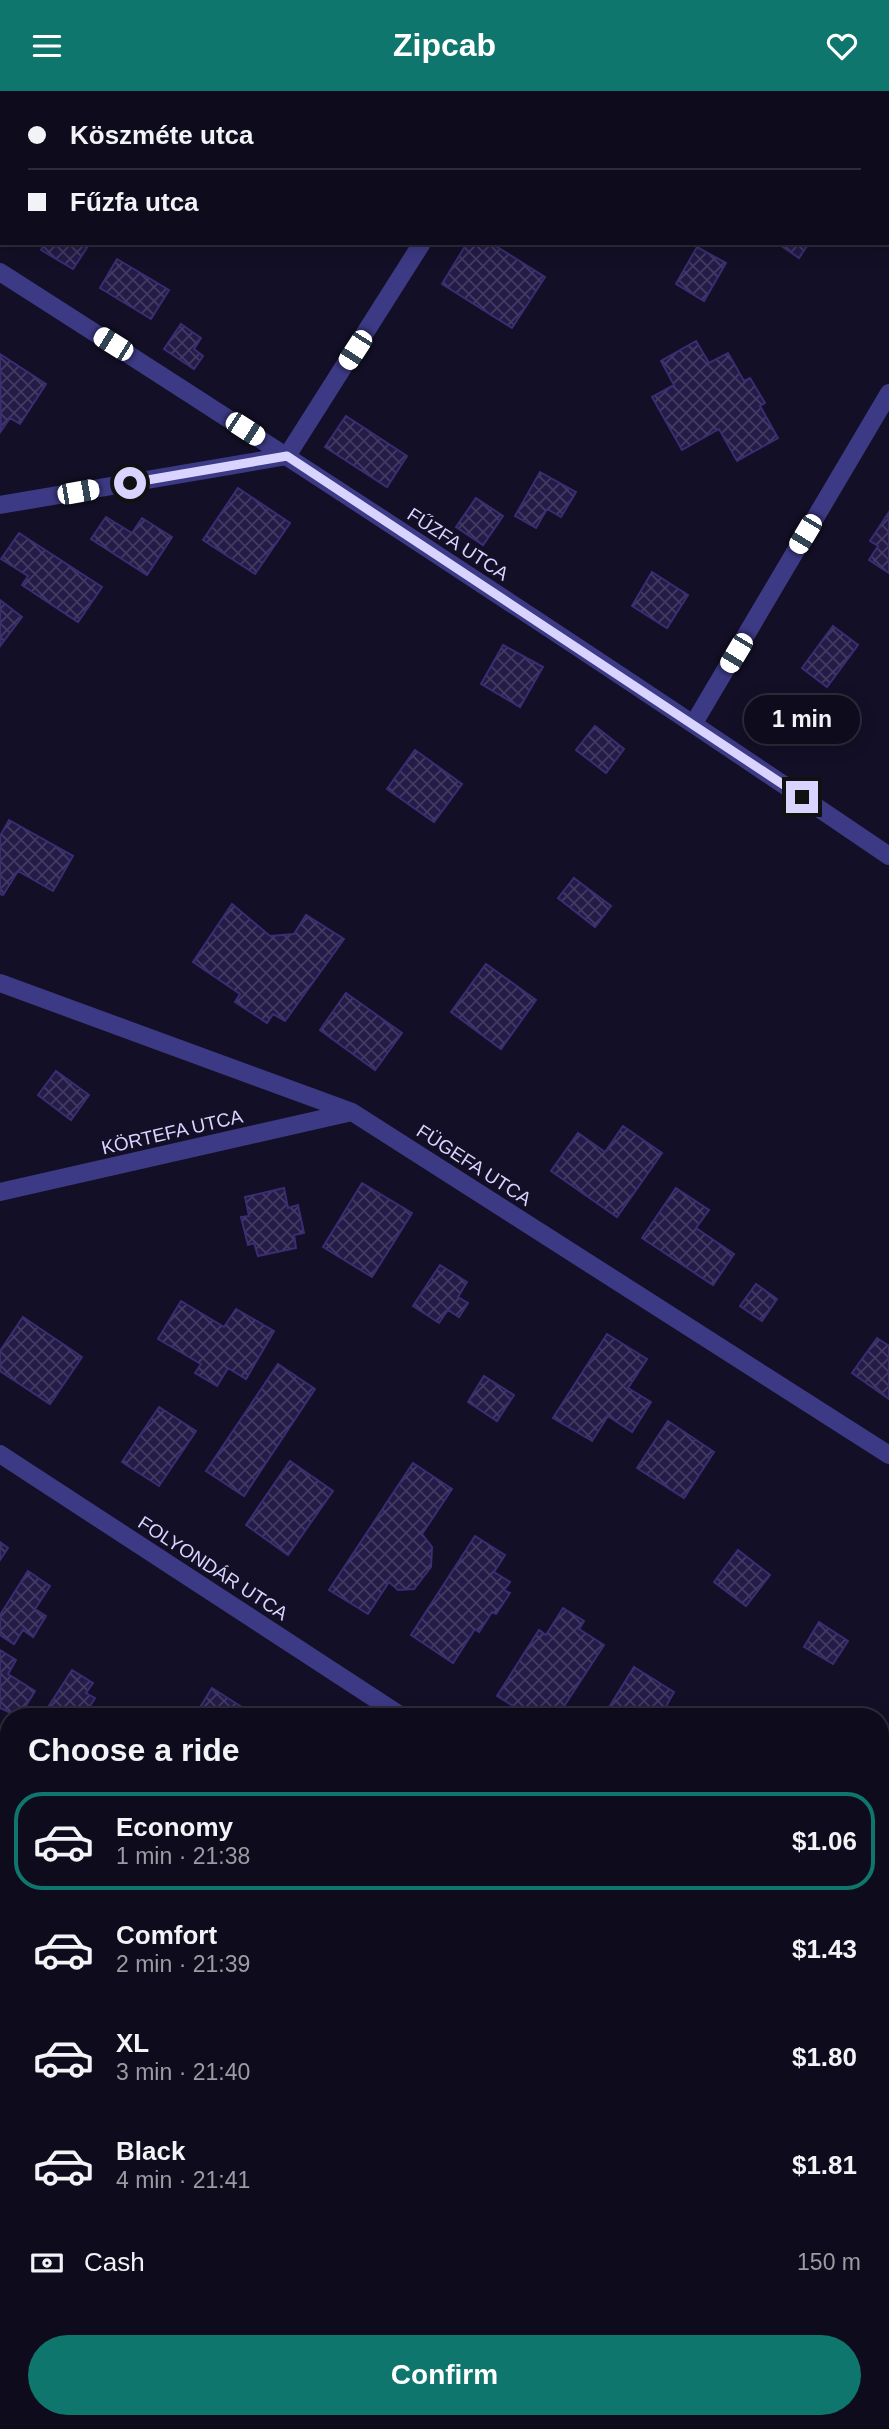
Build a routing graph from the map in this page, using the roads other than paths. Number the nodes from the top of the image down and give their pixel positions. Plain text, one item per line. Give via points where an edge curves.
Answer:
1 (421, 245) edge
2 (0, 272) edge
3 (889, 393) edge
4 (287, 456) junction
5 (0, 505) edge
6 (694, 723) junction
7 (889, 856) edge
8 (0, 983) edge
9 (352, 1112) junction
10 (0, 1192) edge
11 (0, 1454) edge
12 (889, 1455) edge
13 (389, 1708) edge

1 - 4 street
2 - 4 street, FŰZFA UTCA
3 - 6 street
4 - 5 street
4 - 6 street, FŰZFA UTCA
6 - 7 street, FŰZFA UTCA
8 - 9 street, FÜGEFA UTCA
9 - 10 street, KÖRTEFA UTCA
9 - 12 street, FÜGEFA UTCA
11 - 13 street, FOLYONDÁR UTCA

